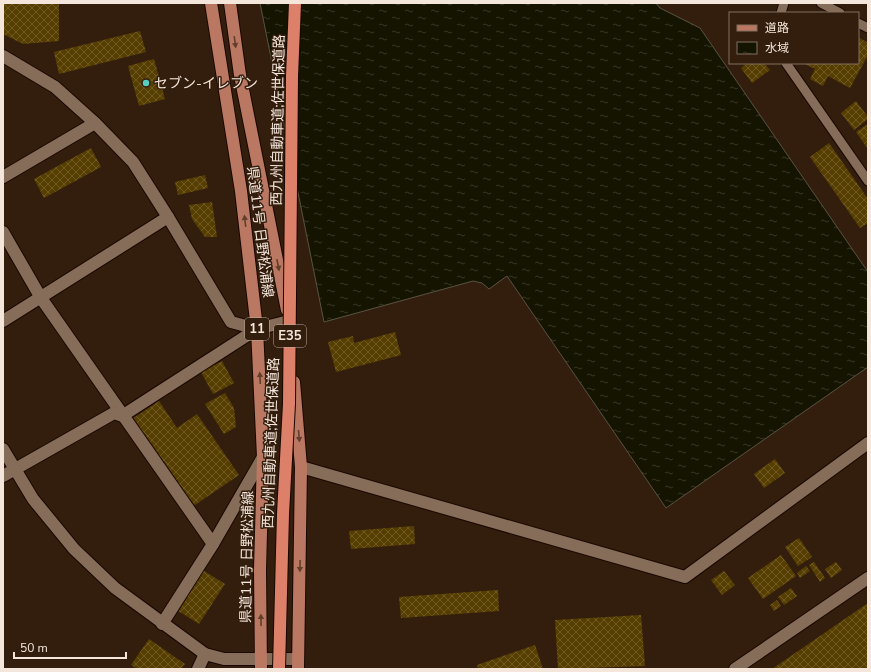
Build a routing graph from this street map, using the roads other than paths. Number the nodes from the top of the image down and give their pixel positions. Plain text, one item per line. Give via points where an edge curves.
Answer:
1 (210, 3) edge
2 (230, 3) edge
3 (295, 3) edge
4 (821, 3) edge
5 (838, 12) edge
6 (859, 24) edge
7 (868, 28) edge
8 (3, 56) edge
9 (787, 64) edge
10 (95, 123) junction
11 (3, 177) edge
12 (868, 181) edge
13 (168, 217) junction
14 (3, 232) edge
15 (41, 298) junction
16 (3, 321) edge
17 (289, 321) junction
18 (258, 329) junction
19 (122, 416) junction
20 (868, 443) edge
21 (3, 449) edge
22 (264, 457) junction
23 (302, 467) junction
24 (14, 468) junction
25 (3, 476) edge
26 (213, 544) junction
27 (868, 578) edge
28 (162, 624) junction
29 (205, 654) junction
30 (261, 664) edge
31 (298, 664) edge
32 (198, 669) edge
33 (279, 669) edge
34 (735, 669) edge

18 -> 1 main road, 県道11号 日野松浦線 / 11 via 241,191
2 -> 17 main road, 県道11号 日野松浦線 / 11 via 240,75
3 - 33 highway, 西九州自動車道;佐世保道路 / E35, bridge via 289,404
4 - 5 lane
6 - 7 lane
8 - 10 street via 55,87
9 - 12 lane
10 - 11 street
10 - 13 street via 133,162
13 - 15 street
13 - 18 street via 231,322
14 - 15 street
15 - 16 street
15 - 19 street
17 - 18 street
17 -> 23 main road, 県道11号 日野松浦線 / 11
18 - 19 street
22 -> 18 main road, 県道11号 日野松浦線 / 11
19 - 24 street via 114,413
19 - 26 street
20 - 23 street via 685,577
21 - 24 street
22 - 26 street
30 -> 22 main road, 県道11号 日野松浦線 / 11 via 260,570
23 -> 31 main road, 県道11号 日野松浦線 / 11
24 - 25 street
24 - 28 street via 33,499 74,549 115,588
26 - 28 street
27 - 34 street
28 - 29 street
29 - 30 street
29 - 32 street
30 - 31 street

